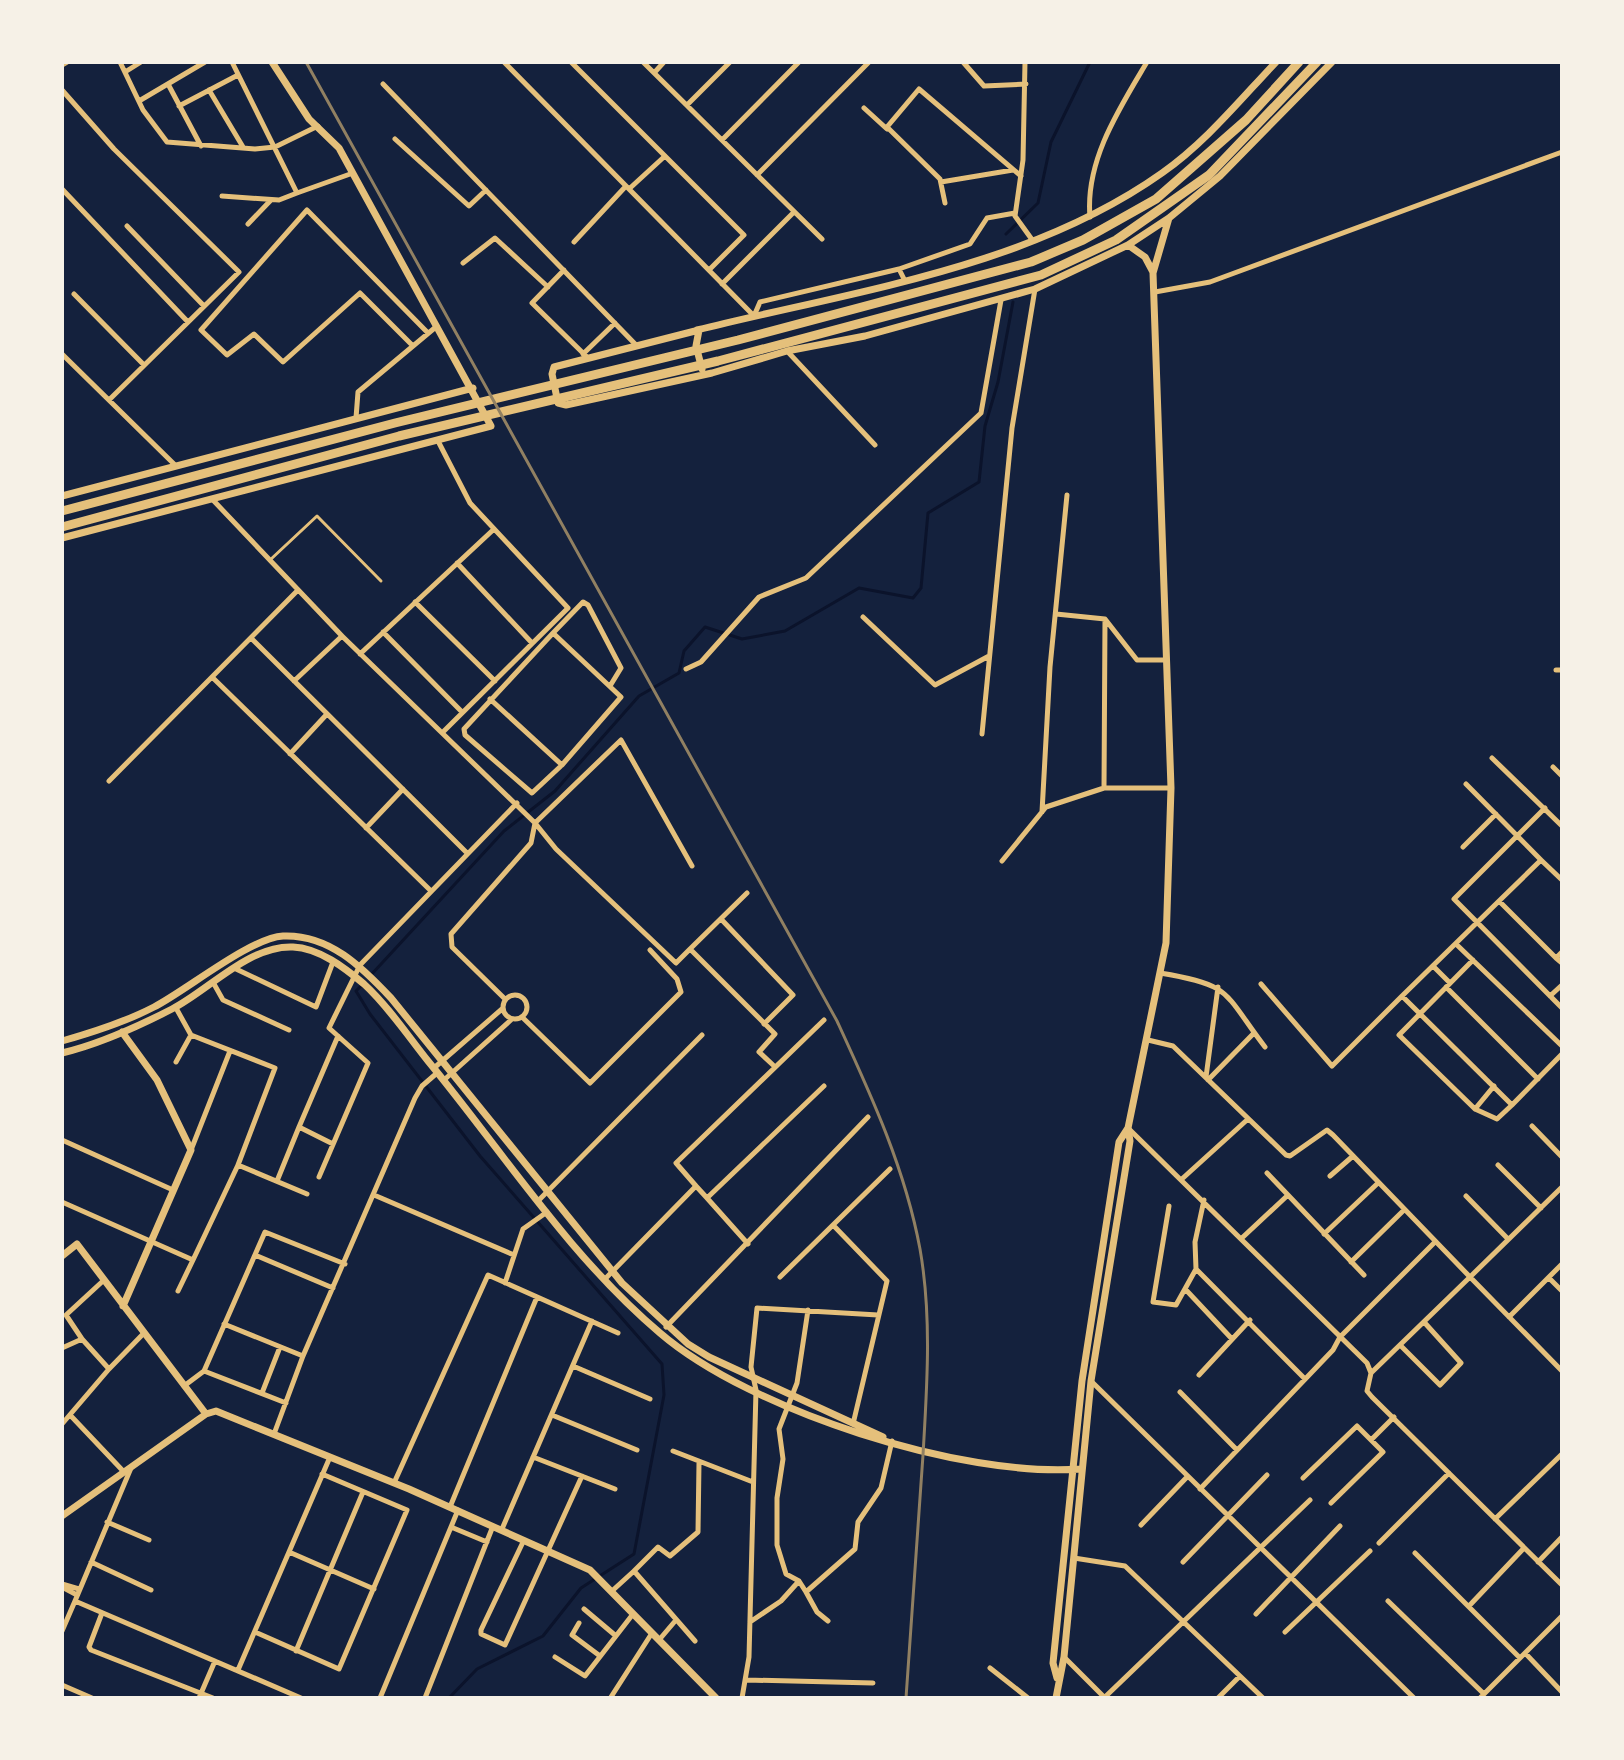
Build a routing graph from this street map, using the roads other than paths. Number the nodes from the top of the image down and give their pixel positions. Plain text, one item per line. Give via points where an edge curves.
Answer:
1 (67, 62) edge
2 (120, 62) edge
3 (141, 62) edge
4 (205, 62) edge
5 (232, 62) edge
6 (272, 62) edge
7 (504, 62) edge
8 (571, 62) edge
9 (643, 62) edge
10 (664, 62) edge
11 (730, 62) edge
12 (799, 62) edge
13 (869, 62) edge
14 (963, 62) edge
15 (1025, 62) edge
16 (1147, 62) edge
17 (1276, 62) edge
18 (1298, 62) edge
19 (1317, 62) edge
20 (1332, 62) edge
21 (62, 65) edge
22 (125, 72) junction
23 (654, 73) junction
24 (238, 75) junction
25 (168, 84) junction
26 (383, 84) dead end
27 (1026, 84) junction
28 (62, 90) edge
29 (209, 90) junction
30 (139, 101) junction
31 (687, 105) junction
32 (179, 106) junction
33 (864, 108) dead end
34 (318, 126) junction
35 (888, 130) junction
36 (395, 139) dead end
37 (722, 140) junction
38 (201, 146) junction
39 (275, 147) junction
40 (244, 148) junction
41 (1562, 152) edge
42 (665, 156) junction
43 (1014, 170) junction
44 (353, 173) junction
45 (757, 175) junction
46 (1021, 176) junction
47 (941, 182) junction
48 (628, 187) junction
49 (62, 189) edge
50 (486, 190) junction
51 (297, 193) junction
52 (222, 196) dead end
53 (271, 199) junction
54 (945, 203) dead end
55 (794, 212) junction
56 (1015, 214) junction
57 (1090, 218) junction
58 (1169, 218) junction
59 (248, 224) dead end
60 (127, 226) dead end
61 (822, 239) dead end
62 (1033, 241) junction
63 (574, 242) dead end
64 (1128, 245) junction
65 (463, 263) dead end
66 (899, 269) junction
67 (564, 270) junction
68 (709, 270) junction
69 (1153, 273) junction
70 (904, 279) junction
71 (722, 284) junction
72 (548, 287) junction
73 (1035, 289) junction
74 (1155, 292) junction
75 (74, 294) dead end
76 (1001, 300) junction
77 (204, 306) junction
78 (754, 316) junction
79 (188, 322) junction
80 (615, 323) junction
81 (438, 326) junction
82 (699, 330) junction
83 (428, 333) junction
84 (412, 345) junction
85 (637, 346) joint
86 (787, 351) junction
87 (62, 354) edge
88 (586, 356) junction
89 (144, 365) junction
90 (712, 373) junction
91 (473, 388) junction
92 (109, 400) junction
93 (356, 419) junction
94 (438, 441) junction
95 (875, 445) dead end
96 (177, 467) junction
97 (1067, 495) dead end
98 (62, 496) edge
99 (212, 499) junction
100 (62, 511) edge
101 (62, 527) edge
102 (493, 530) junction
103 (62, 538) edge
104 (270, 560) junction
105 (457, 563) junction
106 (381, 581) dead end
107 (298, 590) junction
108 (415, 602) junction
109 (1056, 614) junction
110 (863, 617) dead end
111 (1105, 619) junction
112 (383, 632) junction
113 (553, 633) junction
114 (342, 636) junction
115 (251, 638) junction
116 (532, 643) junction
117 (360, 654) junction
118 (989, 655) junction
119 (1169, 660) junction
120 (686, 669) dead end
121 (212, 677) junction
122 (294, 681) junction
123 (495, 681) junction
124 (610, 686) junction
125 (490, 699) junction
126 (462, 712) junction
127 (327, 714) junction
128 (443, 732) junction
129 (982, 734) dead end
130 (290, 754) junction
131 (1492, 758) dead end
132 (493, 760) junction
133 (562, 765) junction
134 (1553, 767) dead end
135 (482, 770) junction
136 (1562, 776) edge
137 (109, 781) dead end
138 (1466, 784) dead end
139 (1104, 788) junction
140 (1171, 788) junction
141 (403, 789) junction
142 (517, 803) junction
143 (1545, 808) junction
144 (1042, 812) junction
145 (1496, 814) junction
146 (535, 823) junction
147 (1562, 826) edge
148 (366, 828) junction
149 (1518, 835) junction
150 (1463, 847) dead end
151 (467, 853) junction
152 (1541, 860) junction
153 (1002, 861) dead end
154 (692, 866) dead end
155 (1562, 880) edge
156 (430, 890) junction
157 (747, 893) dead end
158 (1499, 901) junction
159 (721, 919) junction
160 (1477, 923) junction
161 (1456, 944) junction
162 (690, 949) junction
163 (650, 950) dead end
164 (1562, 952) edge
165 (1556, 958) junction
166 (1473, 960) junction
167 (333, 962) junction
168 (1562, 963) edge
169 (360, 965) junction
170 (1433, 966) junction
171 (236, 969) junction
172 (1160, 973) junction
173 (352, 975) junction
174 (214, 984) junction
175 (1261, 984) dead end
176 (1448, 985) junction
177 (1562, 985) edge
178 (1218, 987) junction
179 (1402, 996) junction
180 (1550, 996) junction
181 (505, 999) junction
182 (176, 1008) junction
183 (1562, 1008) edge
184 (502, 1009) junction
185 (1420, 1014) junction
186 (522, 1017) junction
187 (512, 1019) junction
188 (824, 1020) dead end
189 (116, 1024) junction
190 (764, 1024) junction
191 (289, 1030) dead end
192 (122, 1033) junction
193 (1254, 1033) junction
194 (191, 1035) junction
195 (702, 1035) dead end
196 (338, 1036) junction
197 (1148, 1040) junction
198 (62, 1041) edge
199 (1562, 1046) edge
200 (1265, 1047) dead end
201 (230, 1051) junction
202 (62, 1053) edge
203 (1562, 1054) edge
204 (443, 1061) junction
205 (176, 1062) dead end
206 (773, 1065) junction
207 (453, 1072) junction
208 (437, 1074) junction
209 (1207, 1078) junction
210 (1538, 1079) junction
211 (824, 1086) dead end
212 (1494, 1086) junction
213 (1512, 1105) junction
214 (1475, 1109) junction
215 (868, 1117) dead end
216 (1248, 1119) junction
217 (1532, 1126) dead end
218 (299, 1127) junction
219 (1128, 1128) junction
220 (62, 1140) edge
221 (333, 1144) junction
222 (191, 1150) junction
223 (1353, 1156) junction
224 (1562, 1157) edge
225 (238, 1165) junction
226 (1498, 1165) dead end
227 (890, 1169) dead end
228 (1267, 1173) dead end
229 (1330, 1176) dead end
230 (319, 1177) dead end
231 (1183, 1178) junction
232 (277, 1181) junction
233 (1378, 1183) junction
234 (696, 1186) junction
235 (1562, 1187) edge
236 (173, 1190) junction
237 (547, 1192) junction
238 (307, 1194) dead end
239 (374, 1195) junction
240 (1288, 1195) junction
241 (1466, 1196) dead end
242 (707, 1198) junction
243 (539, 1200) junction
244 (1204, 1200) junction
245 (62, 1202) edge
246 (1169, 1206) dead end
247 (1541, 1208) junction
248 (1404, 1210) junction
249 (548, 1211) junction
250 (833, 1225) junction
251 (1324, 1234) junction
252 (1243, 1237) junction
253 (1508, 1239) junction
254 (152, 1242) junction
255 (1435, 1242) junction
256 (748, 1244) junction
257 (62, 1255) edge
258 (255, 1255) junction
259 (514, 1255) junction
260 (193, 1260) junction
261 (1351, 1262) junction
262 (345, 1264) junction
263 (1562, 1264) edge
264 (1196, 1269) junction
265 (613, 1271) junction
266 (1364, 1275) dead end
267 (780, 1277) dead end
268 (1470, 1277) junction
269 (1549, 1278) junction
270 (605, 1279) junction
271 (104, 1280) junction
272 (505, 1283) junction
273 (333, 1288) junction
274 (178, 1291) dead end
275 (1187, 1291) junction
276 (1562, 1291) edge
277 (537, 1297) junction
278 (123, 1306) junction
279 (808, 1310) junction
280 (878, 1315) junction
281 (1509, 1317) junction
282 (1250, 1320) junction
283 (592, 1321) junction
284 (1424, 1322) junction
285 (224, 1324) junction
286 (668, 1326) junction
287 (144, 1333) junction
288 (618, 1333) dead end
289 (660, 1334) junction
290 (1340, 1337) junction
291 (82, 1339) junction
292 (1232, 1339) junction
293 (1400, 1345) junction
294 (280, 1347) junction
295 (62, 1348) edge
296 (303, 1356) junction
297 (573, 1366) junction
298 (109, 1369) junction
299 (204, 1371) junction
300 (1562, 1371) edge
301 (1371, 1373) junction
302 (1199, 1375) dead end
303 (751, 1376) junction
304 (1305, 1379) junction
305 (1091, 1381) junction
306 (184, 1386) junction
307 (756, 1390) junction
308 (1180, 1392) dead end
309 (262, 1393) junction
310 (650, 1399) dead end
311 (792, 1401) junction
312 (286, 1403) junction
313 (206, 1414) junction
314 (552, 1415) junction
315 (71, 1416) junction
316 (1394, 1417) junction
317 (854, 1422) junction
318 (62, 1424) edge
319 (852, 1433) junction
320 (274, 1434) junction
321 (1371, 1440) junction
322 (892, 1441) junction
323 (637, 1450) dead end
324 (1237, 1450) junction
325 (673, 1451) dead end
326 (1562, 1454) edge
327 (330, 1457) junction
328 (533, 1457) junction
329 (699, 1463) junction
330 (132, 1467) junction
331 (1077, 1470) junction
332 (124, 1472) junction
333 (1449, 1473) junction
334 (322, 1474) junction
335 (1267, 1475) dead end
336 (582, 1476) junction
337 (1187, 1477) junction
338 (1303, 1478) dead end
339 (753, 1482) junction
340 (394, 1483) junction
341 (615, 1489) dead end
342 (1200, 1489) junction
343 (363, 1492) junction
344 (1310, 1500) dead end
345 (1331, 1503) dead end
346 (454, 1508) junction
347 (62, 1516) edge
348 (1227, 1516) junction
349 (1495, 1519) junction
350 (107, 1522) junction
351 (1141, 1525) dead end
352 (1340, 1526) dead end
353 (451, 1527) junction
354 (498, 1527) junction
355 (1562, 1537) edge
356 (524, 1539) junction
357 (149, 1540) dead end
358 (487, 1542) junction
359 (1379, 1543) dead end
360 (1262, 1546) junction
361 (1524, 1548) junction
362 (549, 1550) junction
363 (1370, 1551) dead end
364 (289, 1552) junction
365 (1415, 1553) dead end
366 (1074, 1558) junction
367 (91, 1562) junction
368 (1183, 1562) dead end
369 (1538, 1562) junction
370 (330, 1570) junction
371 (634, 1571) junction
372 (1291, 1576) junction
373 (799, 1581) junction
374 (1562, 1585) edge
375 (62, 1586) edge
376 (374, 1589) junction
377 (151, 1590) dead end
378 (612, 1591) junction
379 (806, 1592) junction
380 (77, 1595) junction
381 (1315, 1601) junction
382 (1388, 1601) dead end
383 (1469, 1606) junction
384 (584, 1609) dead end
385 (102, 1613) junction
386 (634, 1613) junction
387 (1256, 1614) dead end
388 (1562, 1616) edge
389 (676, 1620) junction
390 (828, 1621) dead end
391 (579, 1623) dead end
392 (750, 1623) junction
393 (1185, 1623) junction
394 (62, 1631) edge
395 (255, 1632) junction
396 (1285, 1632) dead end
397 (652, 1633) junction
398 (616, 1636) junction
399 (658, 1641) junction
400 (695, 1641) dead end
401 (296, 1651) junction
402 (600, 1656) junction
403 (1523, 1656) junction
404 (555, 1657) dead end
405 (1064, 1657) junction
406 (215, 1661) junction
407 (990, 1668) dead end
408 (238, 1670) junction
409 (1240, 1676) junction
410 (747, 1680) junction
411 (1058, 1680) junction
412 (873, 1683) dead end
413 (62, 1685) edge
414 (1562, 1692) edge
415 (200, 1695) edge
416 (1482, 1696) edge
417 (611, 1697) edge
418 (92, 1698) edge
419 (213, 1698) edge
420 (301, 1698) edge
421 (380, 1698) edge
422 (425, 1698) edge
423 (716, 1698) edge
424 (742, 1698) edge
425 (1028, 1698) edge
426 (1056, 1698) edge
427 (1105, 1698) edge
428 (1218, 1698) edge
429 (1263, 1698) edge
430 (1414, 1698) edge

1 - 21 street
2 - 22 street
3 - 22 street
4 - 25 street
5 - 24 street
6 - 34 street via 287,90
7 - 48 street
8 - 42 street
9 - 23 street
10 - 23 street
11 - 31 street
12 - 37 street
13 - 45 street
14 - 27 street via 984,86
15 - 27 street
16 - 57 street via 1103,143 1088,193
17 - 57 street via 1165,172
18 - 100 highway via 1246,120 1156,199 1031,262
19 - 101 highway via 1209,175 1116,240 1041,275 718,361 399,436
20 - 58 street via 1220,176
22 - 30 street
23 - 31 street
24 - 29 street
24 - 39 street
25 - 30 street
25 - 32 street
26 - 50 street
27 - 46 street
28 - 77 street via 239,272
29 - 32 street
29 - 40 street
30 - 38 street via 167,142
31 - 37 street
32 - 38 street
33 - 35 street
34 - 39 street
34 - 44 street
35 - 43 street via 892,117 919,89
35 - 47 street
36 - 50 street via 469,206
37 - 45 street
38 - 40 street
39 - 40 street
39 - 51 street
41 - 74 street via 1210,282
42 - 48 street
42 - 68 street via 744,235
43 - 46 street
43 - 47 street
44 - 51 street
44 - 81 street
45 - 55 street
46 - 56 street
47 - 54 street
48 - 63 street
48 - 68 street
49 - 79 street
50 - 67 street
51 - 53 street
52 - 53 street
53 - 59 street
55 - 61 street
55 - 71 street
56 - 62 street
56 - 66 street via 987,218 970,244
57 - 62 street
58 - 64 street
58 - 69 street
60 - 77 street
62 - 70 street
64 - 69 street via 1145,257
64 - 73 street
65 - 72 street via 495,238
66 - 70 street
66 - 78 street via 760,302
67 - 72 street
67 - 80 street
68 - 71 street
69 - 74 street
70 - 78 street
71 - 78 street
72 - 88 street via 532,303
73 - 76 street
73 - 118 street via 1012,428
74 - 119 street
75 - 89 street
76 - 86 street
76 - 120 street via 981,413 806,578 759,597 701,662
77 - 79 street
78 - 82 street
79 - 89 street
80 - 85 street
80 - 88 street
81 - 83 street
81 - 91 street
82 - 85 street
82 - 88 street
82 - 90 street via 697,358 702,369
83 - 84 street
83 - 84 street via 307,210 201,330 227,355 254,334 283,362 360,293
84 - 93 street via 358,392
86 - 90 street
86 - 95 street
87 - 92 street
88 - 90 street via 554,367 558,403
89 - 92 street
91 - 93 street
91 - 94 street via 491,426
92 - 96 street
93 - 96 street
94 - 99 street
94 - 102 street via 465,497
96 - 98 street
97 - 109 street
99 - 103 street
99 - 104 street
102 - 105 street
102 - 116 street via 568,608
104 - 106 lane via 317,516
104 - 107 street
105 - 108 street
105 - 116 street
107 - 114 street
107 - 115 street
108 - 112 street
108 - 123 street
109 - 111 street
109 - 144 street
110 - 118 street via 935,685
111 - 119 street via 1137,660
111 - 139 street
112 - 117 street
112 - 126 street
113 - 124 street
113 - 124 street via 576,606 588,605 621,668
113 - 125 street
114 - 117 street
114 - 122 street
115 - 121 street
115 - 122 street
116 - 123 street
117 - 128 street
118 - 129 street
119 - 140 street
121 - 130 street
121 - 137 street
122 - 127 street
123 - 126 street
124 - 133 street via 621,697
125 - 132 street via 464,729
125 - 133 street
126 - 128 street
127 - 130 street
127 - 141 street
128 - 135 street
130 - 148 street
131 - 143 street
132 - 133 street via 532,793
132 - 135 street
134 - 136 street
135 - 142 street
138 - 145 street
139 - 140 street
139 - 144 street
140 - 172 street via 1166,943
141 - 148 street
141 - 151 street
142 - 146 street
142 - 151 street
143 - 147 street
143 - 149 street
144 - 153 street
145 - 149 street
145 - 150 street
146 - 154 street via 621,740
146 - 162 street via 676,963
146 - 181 street via 531,843 451,934 452,947
148 - 156 street
149 - 152 street
149 - 160 street via 1454,899
151 - 156 street
152 - 155 street
152 - 158 street
156 - 169 street
157 - 159 street
158 - 160 street
158 - 165 street
159 - 162 street
159 - 190 street via 793,995
160 - 161 street
160 - 180 street
161 - 166 street
161 - 170 street
162 - 190 street
163 - 186 street via 677,979 681,992 590,1083
164 - 165 street
165 - 168 street
166 - 176 street
166 - 199 street
167 - 171 street via 290,947 260,954
167 - 171 street via 316,1007
167 - 173 street
169 - 173 street
169 - 189 street via 307,939 269,938
169 - 204 street
170 - 176 street
170 - 179 street
171 - 174 street
172 - 178 street
172 - 197 street
173 - 196 street via 329,1028
173 - 208 street
174 - 182 street
174 - 191 street via 223,1000
175 - 179 street via 1332,1066
176 - 185 street
176 - 210 street
177 - 180 street
178 - 193 street
178 - 209 street
179 - 185 street
180 - 183 street
181 - 184 street
181 - 186 street via 522,997 527,1007
182 - 192 street
182 - 194 street
184 - 187 street
184 - 204 street
185 - 212 street
185 - 214 street via 1399,1035
186 - 187 street
187 - 207 street
188 - 206 street
189 - 192 street
189 - 198 street
190 - 206 street via 775,1034 759,1052
192 - 202 street
192 - 222 street via 157,1080
193 - 200 street
193 - 209 street
194 - 201 street
194 - 205 street
195 - 237 street
196 - 218 street
196 - 221 street via 368,1063
197 - 209 street via 1173,1046
197 - 219 street
201 - 222 street
201 - 225 street via 275,1068
203 - 210 street
204 - 207 street
204 - 208 street
206 - 234 street via 676,1163
207 - 208 street
207 - 237 street
208 - 239 street via 422,1086
208 - 243 street
209 - 216 street
210 - 213 street
211 - 242 street
212 - 213 street
212 - 214 street
213 - 214 street via 1497,1119
215 - 256 street
216 - 223 street via 1286,1155 1327,1130
216 - 231 street
217 - 224 street
218 - 221 street
218 - 232 street
219 - 231 street
219 - 305 street
219 - 331 street via 1119,1142 1102,1244
220 - 236 street
221 - 230 street
222 - 236 street
223 - 229 street
223 - 233 street
225 - 232 street
225 - 260 street
226 - 247 street
227 - 250 street
228 - 240 street
231 - 244 street
232 - 238 street
233 - 248 street
233 - 251 street
234 - 242 street
234 - 265 street
235 - 247 street
236 - 254 street
237 - 243 street
237 - 265 street
239 - 259 street
239 - 262 street
240 - 251 street
240 - 252 street
241 - 253 street
242 - 256 street
243 - 249 street
244 - 252 street
244 - 264 street via 1195,1242
245 - 254 street
246 - 275 street via 1153,1302 1176,1305
247 - 253 street
248 - 255 street
248 - 261 street
249 - 259 street via 523,1229
249 - 270 street
250 - 267 street
250 - 280 street via 886,1277
251 - 261 street
252 - 290 street
253 - 268 street
254 - 260 street
254 - 278 street
255 - 268 street
255 - 290 street
256 - 286 street
257 - 271 street via 77,1244
258 - 262 street via 269,1232
258 - 273 street
258 - 285 street
259 - 272 street
260 - 274 street
261 - 266 street
262 - 273 street
263 - 269 street
264 - 275 street
264 - 282 street
265 - 270 street
265 - 286 street
268 - 281 street
268 - 284 street
269 - 276 street
269 - 281 street
270 - 289 street
271 - 278 street
271 - 291 street via 66,1315
272 - 277 street
272 - 340 street via 488,1275
273 - 296 street
275 - 292 street
277 - 283 street
277 - 346 street
278 - 287 street
279 - 280 street
279 - 303 street via 757,1308
279 - 311 street
280 - 317 street
281 - 300 street
282 - 292 street
282 - 304 street
283 - 288 street
283 - 297 street
284 - 293 street
284 - 293 street via 1461,1363 1440,1385
285 - 294 street
285 - 299 street
286 - 289 street
286 - 303 street via 709,1357
287 - 298 street
287 - 306 street
289 - 307 street via 713,1371
290 - 301 street
290 - 304 street
291 - 295 street
291 - 298 street
292 - 302 street
293 - 301 street
294 - 296 street
294 - 309 street
296 - 312 street
297 - 310 street
297 - 314 street
298 - 315 street
299 - 306 street
299 - 309 street
301 - 316 street via 1367,1391
303 - 307 street
303 - 311 street
304 - 324 street
305 - 331 street
305 - 337 street
306 - 313 street
307 - 311 street
307 - 339 street
308 - 324 street
309 - 312 street
311 - 317 street
311 - 319 street
311 - 373 street via 779,1429 783,1459 777,1545 786,1574
312 - 320 street
313 - 320 street via 216,1411
313 - 330 street
314 - 323 street
314 - 328 street
315 - 318 street
315 - 332 street
316 - 321 street
316 - 333 street
317 - 319 street
317 - 322 street
319 - 322 street
320 - 327 street
321 - 338 street via 1357,1426
321 - 345 street via 1383,1452
322 - 331 street via 923,1452 1048,1471
322 - 379 street via 881,1488 858,1522 855,1549
324 - 342 street
325 - 329 street
326 - 349 street
327 - 334 street
327 - 340 street
328 - 336 street
328 - 354 street
329 - 339 street
329 - 371 street via 698,1532 670,1556 658,1547
330 - 332 street
330 - 350 street
331 - 366 street
331 - 411 street via 1053,1663
332 - 347 street
333 - 349 street
333 - 359 street
334 - 343 street
334 - 364 street
335 - 348 street
336 - 341 street
336 - 362 street
337 - 342 street
337 - 351 street
339 - 392 street
340 - 346 street
342 - 348 street
343 - 370 street
343 - 376 street via 407,1510
344 - 360 street
346 - 353 street
346 - 354 street
348 - 360 street
348 - 368 street
349 - 361 street
350 - 357 street
350 - 367 street
352 - 372 street
353 - 358 street
353 - 421 street
354 - 356 street
354 - 358 street
355 - 369 street
356 - 362 street
356 - 362 street via 481,1630 500,1644 505,1645
358 - 422 street
360 - 372 street
360 - 393 street
361 - 369 street
361 - 383 street
362 - 378 street via 590,1570
363 - 381 street
364 - 370 street
364 - 395 street
365 - 383 street
366 - 393 street via 1125,1566
366 - 405 street
367 - 377 street
367 - 380 street
369 - 374 street
370 - 376 street
370 - 401 street
371 - 378 street
371 - 389 street
372 - 381 street
372 - 387 street
373 - 379 street
373 - 392 street
375 - 380 street
376 - 401 street via 339,1669
378 - 386 street
379 - 390 street
380 - 385 street
380 - 394 street
381 - 396 street
381 - 430 street
382 - 416 street
383 - 403 street
384 - 398 street
385 - 406 street
385 - 415 street via 91,1650
386 - 397 street
386 - 398 street
388 - 403 street
389 - 399 street
389 - 400 street
391 - 402 street via 572,1635
392 - 410 street
393 - 409 street
393 - 427 street
395 - 401 street
395 - 408 street
397 - 399 street
397 - 417 street
398 - 402 street
399 - 423 street
402 - 404 street via 585,1676
403 - 414 street
403 - 416 street
405 - 411 street
405 - 427 street
406 - 408 street
406 - 415 street
407 - 425 street
408 - 420 street
409 - 428 street
409 - 429 street
410 - 412 street
410 - 424 street
411 - 426 street
413 - 418 street
415 - 419 street

